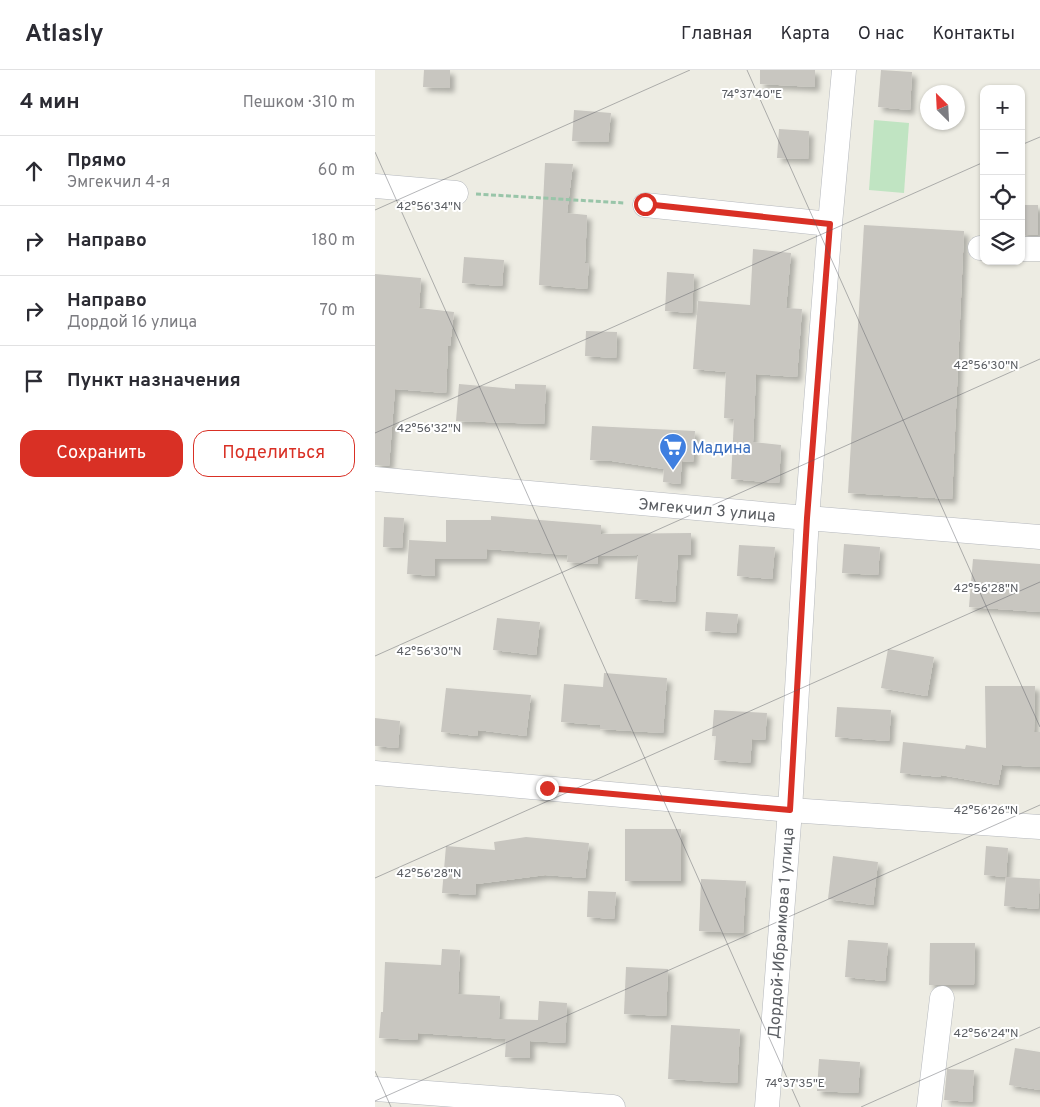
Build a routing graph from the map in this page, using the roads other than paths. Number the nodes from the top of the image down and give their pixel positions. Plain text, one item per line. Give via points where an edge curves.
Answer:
1 (844, 70) edge
2 (375, 186) edge
3 (456, 193) road end
4 (645, 204) road end
5 (830, 224) junction
6 (1025, 249) edge
7 (1040, 249) edge
8 (375, 479) edge
9 (807, 518) junction
10 (1040, 536) edge
11 (375, 773) edge
12 (790, 810) junction
13 (1040, 827) edge
14 (942, 998) dead end
15 (375, 1089) edge
16 (613, 1107) edge
17 (767, 1107) edge
18 (929, 1107) edge

1 - 5 street, Дордой-Ибраимова 1 улица
2 - 3 street
4 - 5 street
5 - 9 street, Дордой-Ибраимова 1 улица
6 - 7 street
8 - 9 street, Эмгекчил 3 улица
9 - 10 street, Эмгекчил 3 улица
9 - 12 street, Дордой-Ибраимова 1 улица
11 - 12 street
12 - 13 street
12 - 17 street, Дордой-Ибраимова 1 улица
14 - 18 street
15 - 16 street

